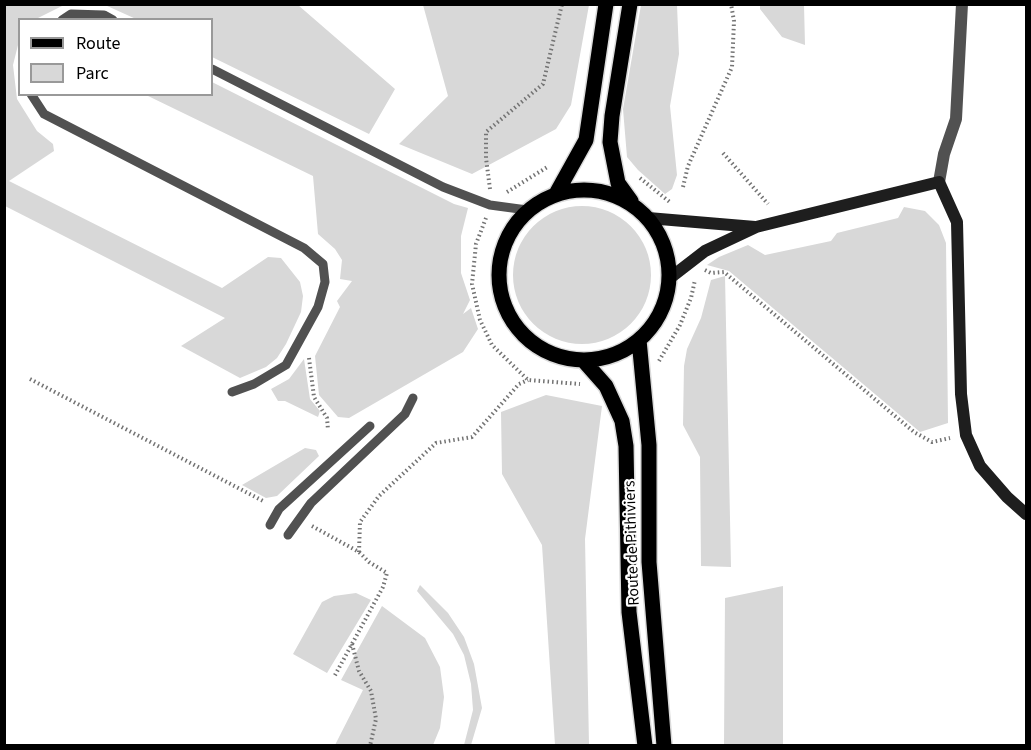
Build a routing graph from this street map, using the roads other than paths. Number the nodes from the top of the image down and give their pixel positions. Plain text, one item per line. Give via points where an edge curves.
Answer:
1 (606, 4) edge
2 (630, 4) edge
3 (962, 4) edge
4 (65, 18) edge
5 (109, 18) edge
6 (213, 70) edge
7 (32, 96) edge
8 (939, 182) junction
9 (556, 194) junction
10 (635, 206) junction
11 (527, 210) junction
12 (648, 219) junction
13 (756, 227) junction
14 (670, 278) junction
15 (639, 340) junction
16 (583, 360) junction
17 (232, 392) dead end
18 (413, 398) dead end
19 (370, 426) dead end
20 (1026, 514) edge
21 (270, 525) dead end
22 (288, 535) dead end
23 (645, 746) edge
24 (664, 746) edge

1 - 9 main road via 586,140
2 - 10 main road via 612,116 613,166 618,183
3 - 8 street via 956,119
4 - 5 lane via 72,14
6 - 11 lane via 442,187 490,204
7 - 17 lane via 44,114 304,248 322,264 325,282 318,307 286,365
8 - 13 street
8 - 20 street via 957,222 961,394 966,435 980,466
9 - 10 main road via 576,189 597,190
9 - 11 main road
10 - 12 main road
11 - 16 main road via 501,251 498,268 502,300 509,317 534,345 551,354
12 - 13 street
12 - 14 main road via 665,246
13 - 14 street via 705,251
14 - 15 main road via 661,312
15 - 16 main road via 603,358
15 - 24 main road, Route de Pithiviers via 647,411 649,561
16 - 23 main road, Route de Pithiviers via 606,386 618,408 626,446 629,612
18 - 22 lane via 405,414 311,503
19 - 21 lane via 279,509

